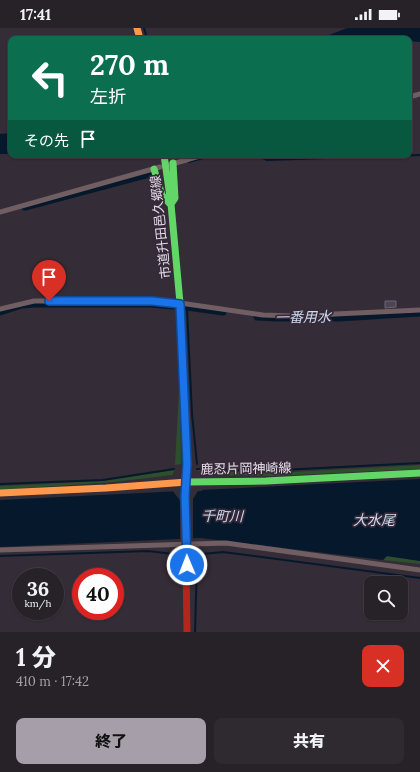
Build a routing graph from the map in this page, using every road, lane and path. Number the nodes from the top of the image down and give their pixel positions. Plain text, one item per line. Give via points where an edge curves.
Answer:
1 (164, 158) edge
2 (192, 158) edge
3 (171, 164) joint
4 (157, 168) joint
5 (171, 204) junction
6 (0, 212) edge
7 (180, 304) junction
8 (0, 310) edge
9 (420, 310) edge
10 (420, 473) edge
11 (186, 485) junction
12 (0, 493) edge
13 (186, 545) junction
14 (0, 550) edge
15 (420, 570) edge
16 (187, 632) edge

1 - 5 street, 市道升田邑久郷線
2 - 3 street
3 - 5 street via 175,198
4 - 5 street via 162,195
4 - 6 street
5 - 7 street, 市道升田邑久郷線
7 - 8 street via 152,301 34,301
7 - 9 street via 263,315 293,316
7 - 11 street, 市道升田邑久郷線
10 - 11 street, 鹿忍片岡神崎線
11 - 12 street, 鹿忍片岡神崎線
11 - 13 street, 市道升田邑久郷線
13 - 14 street
13 - 15 street via 226,543
13 - 16 street, 市道升田邑久郷線

